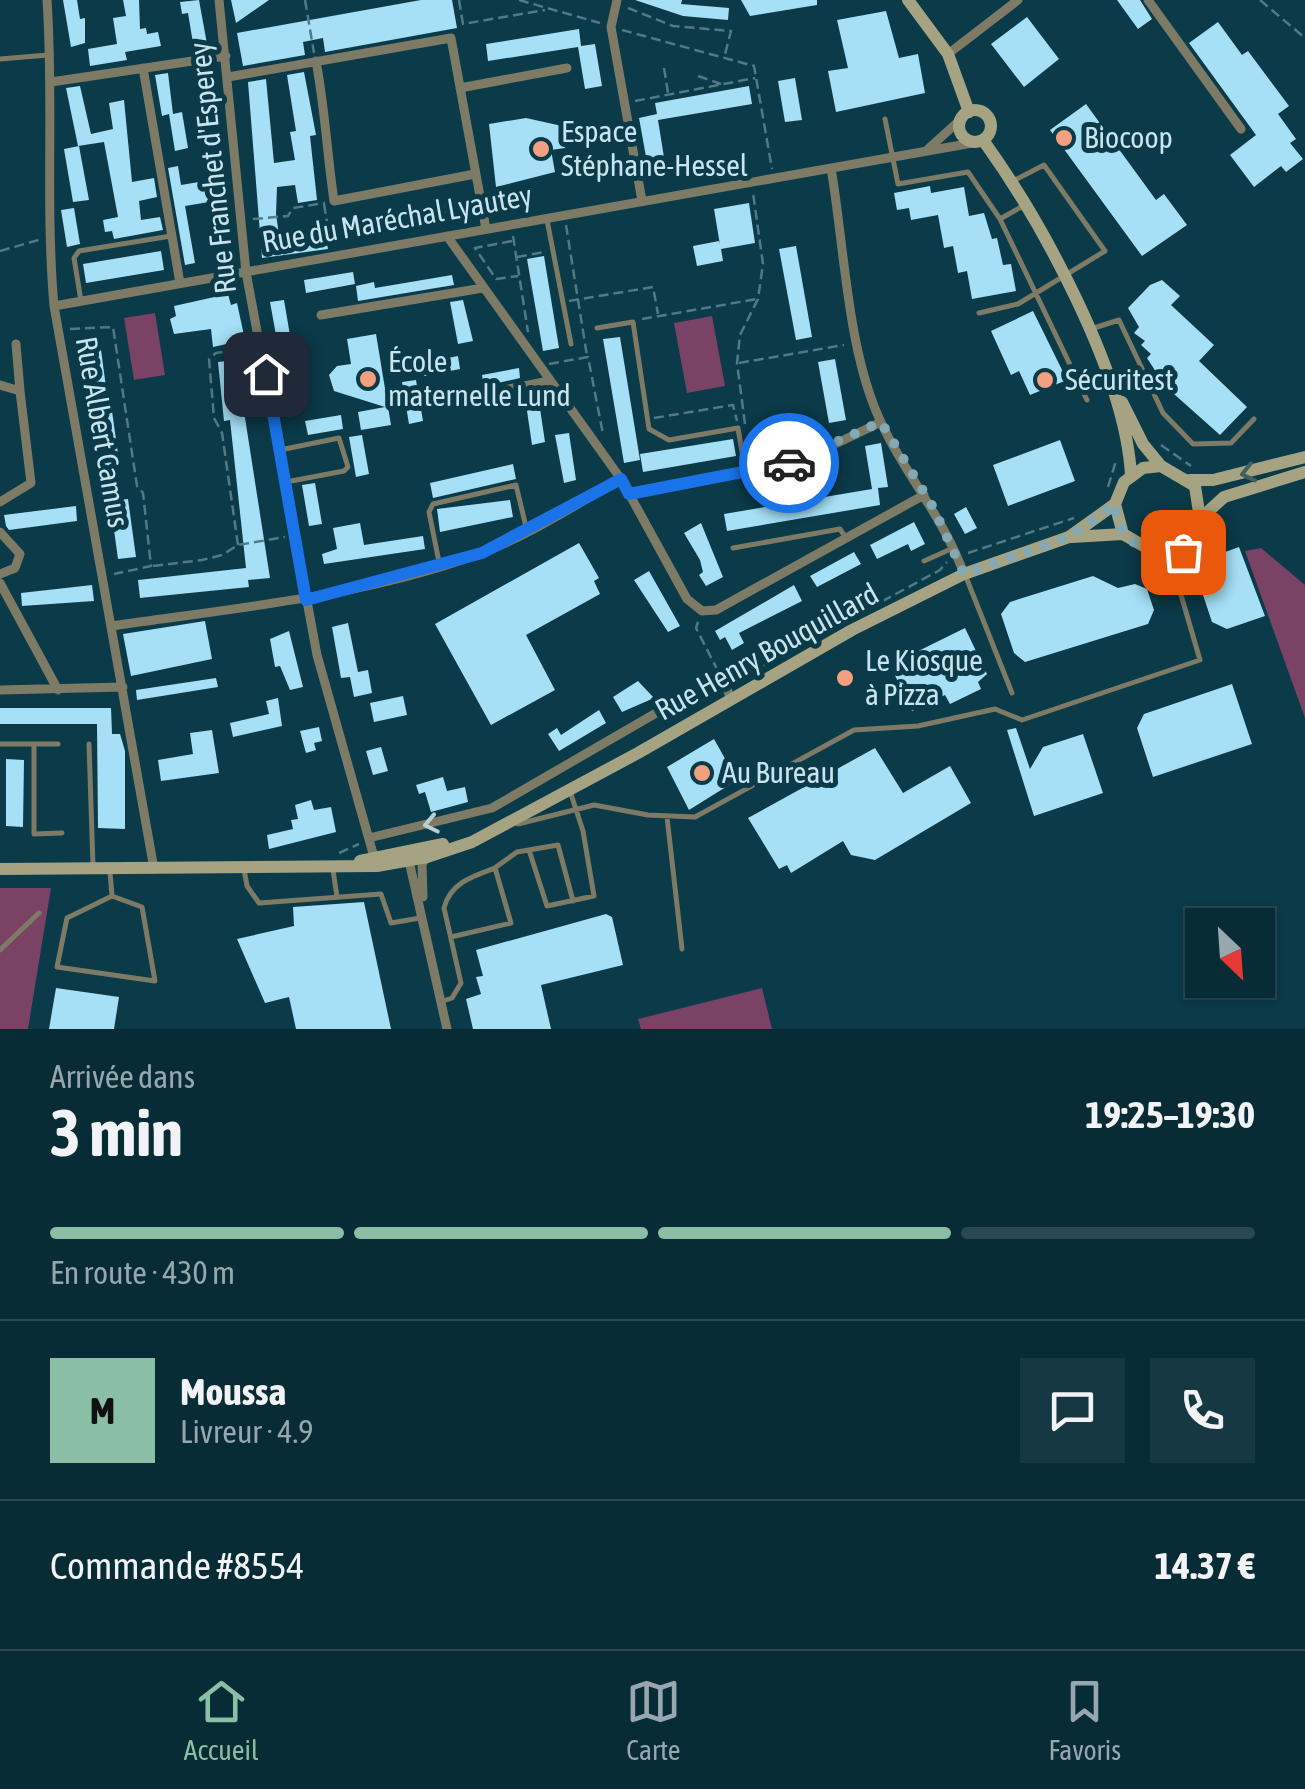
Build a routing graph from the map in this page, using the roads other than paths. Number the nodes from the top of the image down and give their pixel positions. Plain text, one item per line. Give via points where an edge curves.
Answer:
1 (47, 0) edge
2 (218, 0) edge
3 (908, 0) edge
4 (1018, 0) edge
5 (1148, 0) edge
6 (616, 2) edge
7 (948, 54) junction
8 (51, 55) junction
9 (226, 56) junction
10 (0, 60) edge
11 (316, 61) junction
12 (143, 68) junction
13 (566, 68) dead end
14 (228, 77) junction
15 (51, 82) junction
16 (460, 88) junction
17 (964, 116) junction
18 (886, 119) dead end
19 (1241, 129) dead end
20 (981, 141) junction
21 (926, 151) junction
22 (893, 157) junction
23 (831, 168) junction
24 (476, 174) junction
25 (1013, 181) junction
26 (642, 202) junction
27 (1026, 204) junction
28 (547, 218) junction
29 (1000, 219) junction
30 (486, 229) junction
31 (170, 236) junction
32 (447, 236) junction
33 (246, 272) junction
34 (1064, 278) junction
35 (180, 284) junction
36 (483, 288) junction
37 (1038, 293) junction
38 (81, 301) junction
39 (54, 306) junction
40 (979, 314) dead end
41 (321, 315) dead end
42 (597, 328) dead end
43 (1088, 330) junction
44 (16, 344) dead end
45 (571, 344) dead end
46 (1106, 374) junction
47 (549, 381) junction
48 (0, 385) edge
49 (1080, 385) junction
50 (20, 391) junction
51 (1087, 400) dead end
52 (429, 405) dead end
53 (1254, 419) dead end
54 (881, 422) junction
55 (1136, 446) junction
56 (280, 450) junction
57 (1305, 458) edge
58 (1162, 466) junction
59 (746, 472) junction
60 (1305, 472) edge
61 (1191, 474) junction
62 (1131, 476) junction
63 (621, 479) junction
64 (286, 482) junction
65 (629, 494) junction
66 (924, 496) junction
67 (1110, 500) junction
68 (0, 502) edge
69 (1200, 519) junction
70 (526, 531) junction
71 (0, 532) edge
72 (1123, 534) junction
73 (1069, 537) junction
74 (846, 538) junction
75 (1186, 542) junction
76 (733, 548) dead end
77 (1154, 552) junction
78 (956, 553) junction
79 (924, 562) dead end
80 (440, 567) junction
81 (0, 574) edge
82 (964, 574) junction
83 (0, 582) edge
84 (1179, 588) junction
85 (306, 600) junction
86 (112, 626) junction
87 (0, 676) edge
88 (123, 687) junction
89 (4, 690) edge
90 (58, 690) junction
91 (1012, 692) dead end
92 (731, 699) junction
93 (0, 744) edge
94 (34, 744) junction
95 (58, 744) dead end
96 (88, 744) dead end
97 (570, 791) junction
98 (574, 809) junction
99 (667, 816) junction
100 (498, 828) junction
101 (62, 833) dead end
102 (472, 837) junction
103 (369, 838) junction
104 (529, 850) junction
105 (374, 857) junction
106 (426, 858) junction
107 (409, 862) junction
108 (333, 867) junction
109 (495, 868) junction
110 (0, 869) edge
111 (93, 869) junction
112 (110, 869) junction
113 (154, 869) junction
114 (244, 869) junction
115 (112, 896) junction
116 (337, 897) junction
117 (573, 902) junction
118 (40, 913) dead end
119 (424, 913) junction
120 (450, 937) junction
121 (0, 950) edge
122 (682, 950) dead end
123 (441, 1002) junction
124 (447, 1029) edge

1 - 8 street, Rue Albert Camus
2 - 9 street, Rue Franchet d'Esperey
3 - 7 main road
4 - 7 street
5 - 19 street
6 - 26 street via 612,27
7 - 17 main road
8 - 10 lane
8 - 15 street, Rue Albert Camus
9 - 12 street
9 - 14 street, Rue Franchet d'Esperey
11 - 14 street
11 - 16 street via 451,38
11 - 24 street via 330,134 329,202
12 - 15 street
12 - 31 street
13 - 16 street
14 - 33 street, Rue Franchet d'Esperey
15 - 39 street, Rue Albert Camus via 48,238
16 - 24 street
17 - 20 main road via 964,138
17 - 20 main road via 988,116 991,126
17 - 21 street
18 - 22 lane
20 - 21 street, Rue du Maréchal Lyautey
20 - 25 main road
21 - 22 street, Rue du Maréchal Lyautey
22 - 23 street, Rue du Maréchal Lyautey
22 - 29 lane via 898,184 968,172
23 - 26 street, Rue du Maréchal Lyautey
23 - 54 street via 859,343
24 - 30 street
25 - 27 main road
25 - 34 lane via 1044,165 1105,252
26 - 28 street, Rue du Maréchal Lyautey
27 - 29 lane
27 - 34 main road
28 - 30 street, Rue du Maréchal Lyautey
28 - 45 lane
29 - 37 lane
30 - 32 street, Rue du Maréchal Lyautey
31 - 35 street
31 - 38 lane via 78,251
32 - 33 street, Rue du Maréchal Lyautey
32 - 36 street
33 - 35 street, Rue du Maréchal Lyautey
33 - 56 street, Rue Franchet d'Esperey
34 - 37 lane
34 - 43 main road
35 - 38 street, Rue du Maréchal Lyautey
36 - 41 street
36 - 47 street
37 - 40 lane
37 - 49 lane
38 - 39 street, Rue du Maréchal Lyautey
39 - 86 street, Rue Albert Camus
42 - 59 lane via 633,322 648,429 669,440 742,427
43 - 46 main road
43 - 53 lane via 1119,320 1163,413 1193,444 1231,443
44 - 50 street
46 - 49 lane
46 - 55 main road
47 - 52 street
47 - 63 street
48 - 50 street
49 - 51 lane
50 - 68 street via 31,482
54 - 59 street via 802,460
54 - 66 street
55 - 58 main road
55 - 62 main road
56 - 64 street, Rue Franchet d'Esperey
56 - 64 lane via 339,438 348,466
57 -> 61 main road via 1213,480
58 - 61 main road
58 - 62 main road
59 - 65 street
60 - 69 main road via 1224,497
61 - 69 main road
62 - 67 main road
63 - 65 street
63 - 70 street
64 - 85 street, Rue Franchet d'Esperey
65 - 74 street via 687,600 702,611 716,610
66 - 74 street
66 - 78 street
67 - 72 main road
67 - 73 main road, Rue Henry Bouquillard
69 - 75 main road
70 - 80 street
70 - 80 lane via 516,485 434,504 429,512
71 - 81 street via 20,554 15,568
72 - 73 main road, Rue Henry Bouquillard
72 - 77 main road
73 - 82 main road, Rue Henry Bouquillard
74 - 76 lane via 840,529
75 - 77 main road
75 - 84 lane
77 - 84 lane
78 - 79 lane
78 - 82 street
80 - 85 street
82 - 91 lane
82 - 92 main road, Rue Henry Bouquillard
83 - 90 street
84 - 99 lane via 1200,660 1022,720 994,708 918,726 854,730 702,814
85 - 86 street
85 - 103 street, Rue Franchet d'Esperey
86 - 88 street, Rue Albert Camus
87 - 89 street
88 - 90 street
88 - 113 street, Rue Albert Camus
89 - 90 street
92 - 97 main road, Rue Henry Bouquillard
92 -> 103 street via 724,682 708,683 492,808
93 - 94 lane
94 - 95 lane
94 - 101 lane via 34,834
96 - 111 lane
97 - 98 lane
97 - 100 main road, Rue Henry Bouquillard
98 - 99 lane via 594,805
98 - 100 lane
98 - 117 lane via 596,892
99 - 122 lane
100 - 102 main road, Rue Henry Bouquillard
100 - 106 main road, Rue Henry Bouquillard
102 - 105 main road, Rue Henry Bouquillard
102 - 107 main road, Rue Henry Bouquillard
103 - 105 street, Rue Franchet d'Esperey
104 - 109 lane
104 - 117 lane via 548,906
104 - 117 lane via 560,848
105 - 108 main road, Rue Henry Bouquillard
106 - 107 main road, Rue Henry Bouquillard
106 - 119 street
107 - 108 main road, Rue Henry Bouquillard
107 - 119 street
108 - 114 main road, Rue Henry Bouquillard
108 - 116 lane
109 - 120 lane via 465,879 445,900
109 - 120 lane via 511,922
110 - 111 main road, Rue Henry Bouquillard
111 - 112 main road, Rue Henry Bouquillard
112 - 113 main road, Rue Henry Bouquillard
112 - 115 lane
113 - 114 main road, Rue Henry Bouquillard
114 - 116 lane via 259,903
115 - 115 lane via 66,918 57,967 155,982 142,907
116 - 119 lane via 381,894 390,923
118 - 121 lane
119 - 123 street
120 - 123 lane via 462,983
123 - 124 street

